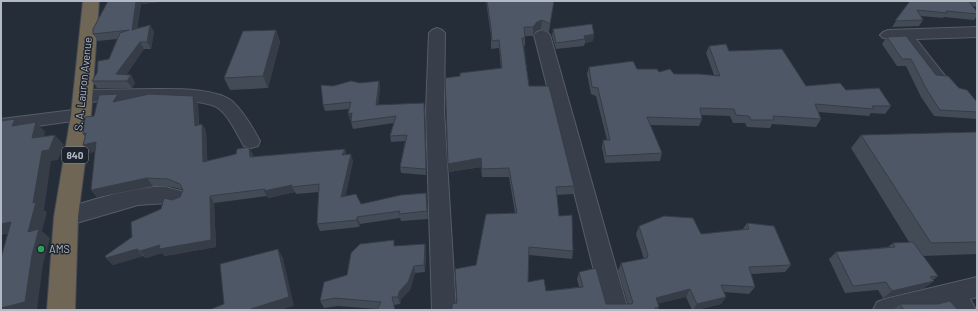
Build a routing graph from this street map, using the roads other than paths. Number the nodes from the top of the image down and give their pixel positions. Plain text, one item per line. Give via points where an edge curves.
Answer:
1 (91, 1) edge
2 (437, 33) dead end
3 (904, 34) junction
4 (542, 35) dead end
5 (888, 35) edge
6 (974, 36) edge
7 (938, 77) edge
8 (82, 106) junction
9 (1, 125) edge
10 (252, 141) dead end
11 (176, 198) edge
12 (66, 216) junction
13 (977, 287) edge
14 (958, 302) edge
15 (61, 310) edge
16 (444, 310) edge
17 (616, 310) edge
18 (885, 310) edge

1 - 8 highway, S. A. Lauron Avenue / 840
2 - 16 street via 435,111
3 - 5 street
3 - 6 street
3 - 7 street
4 - 17 street
8 - 9 street
8 - 10 street via 177,96 212,98 224,104
8 - 12 highway, S. A. Lauron Avenue / 840
11 - 12 street via 158,195 122,200
12 - 15 highway, S. A. Lauron Avenue / 840
13 - 14 street
14 - 18 street

